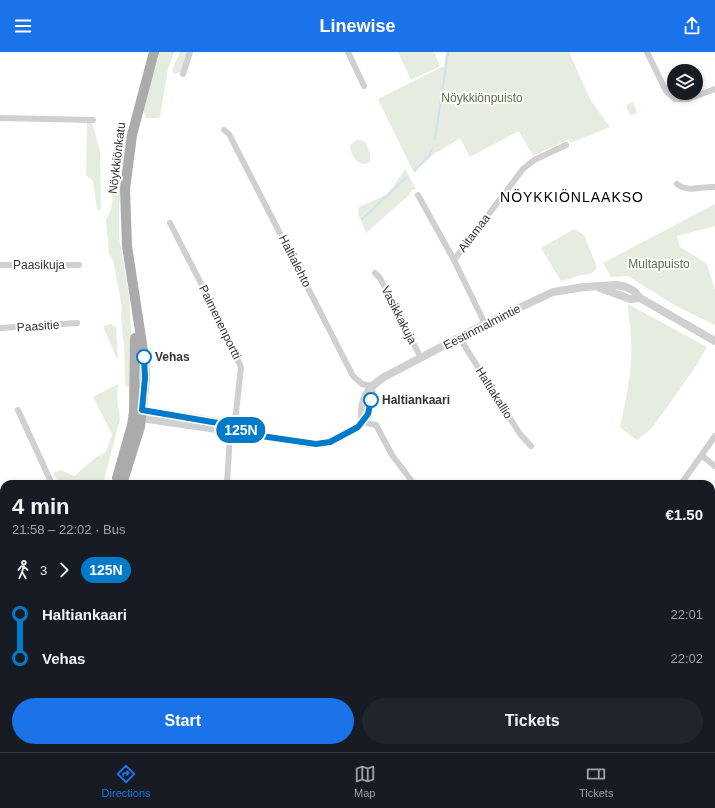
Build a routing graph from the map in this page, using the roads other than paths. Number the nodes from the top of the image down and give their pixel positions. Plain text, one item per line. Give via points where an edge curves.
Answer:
1 (154, 52) edge
2 (190, 52) edge
3 (348, 52) edge
4 (647, 52) edge
5 (183, 74) dead end
6 (364, 86) dead end
7 (715, 89) edge
8 (0, 118) edge
9 (93, 120) dead end
10 (224, 130) dead end
11 (566, 145) dead end
12 (677, 184) dead end
13 (715, 187) edge
14 (418, 195) dead end
15 (170, 223) dead end
16 (454, 260) junction
17 (0, 265) edge
18 (79, 265) dead end
19 (375, 274) dead end
20 (77, 323) dead end
21 (485, 324) junction
22 (0, 328) edge
23 (459, 337) junction
24 (715, 341) edge
25 (421, 358) junction
26 (371, 386) junction
27 (18, 410) dead end
28 (139, 413) junction
29 (362, 422) junction
30 (232, 427) junction
31 (715, 436) edge
32 (531, 446) dead end
33 (702, 456) junction
34 (715, 466) edge
35 (50, 480) edge
36 (116, 480) edge
37 (123, 480) edge
38 (226, 480) edge
39 (411, 480) edge
40 (684, 480) edge

1 - 28 main road, Nöykkiönkatu via 132,135 125,189
2 - 5 street
3 - 6 street
4 - 7 street via 666,91 674,99 688,99
8 - 9 street
10 - 26 street, Haltialehto via 229,134 353,376 362,384
11 - 16 street, Aitamaa via 534,160 522,169
12 - 13 street via 688,189
14 - 16 street
15 - 30 street, Paimenenportti via 240,362 239,388
16 - 21 street, Aitamaa
17 - 18 street, Paasikuja
19 - 25 street, Vasikkakuja via 380,278
20 - 22 street, Paasitie
21 - 23 street, Eestinmalmintie
21 - 24 street, Eestinmalmintie via 554,292 584,287 616,286 634,291 640,298
23 - 25 street, Eestinmalmintie
23 - 32 street, Haltiakallio via 520,434
25 - 26 street, Eestinmalmintie
26 - 29 street via 368,414
27 - 35 street
28 - 30 street
28 - 36 main road, Nöykkiönkatu via 132,425
28 - 37 main road, Nöykkiönkatu
29 - 30 street via 358,427 330,442 316,444 261,436
29 - 39 street via 376,425 392,455
30 - 38 street, Paimenenportti
31 - 33 street
33 - 34 street
33 - 40 street

